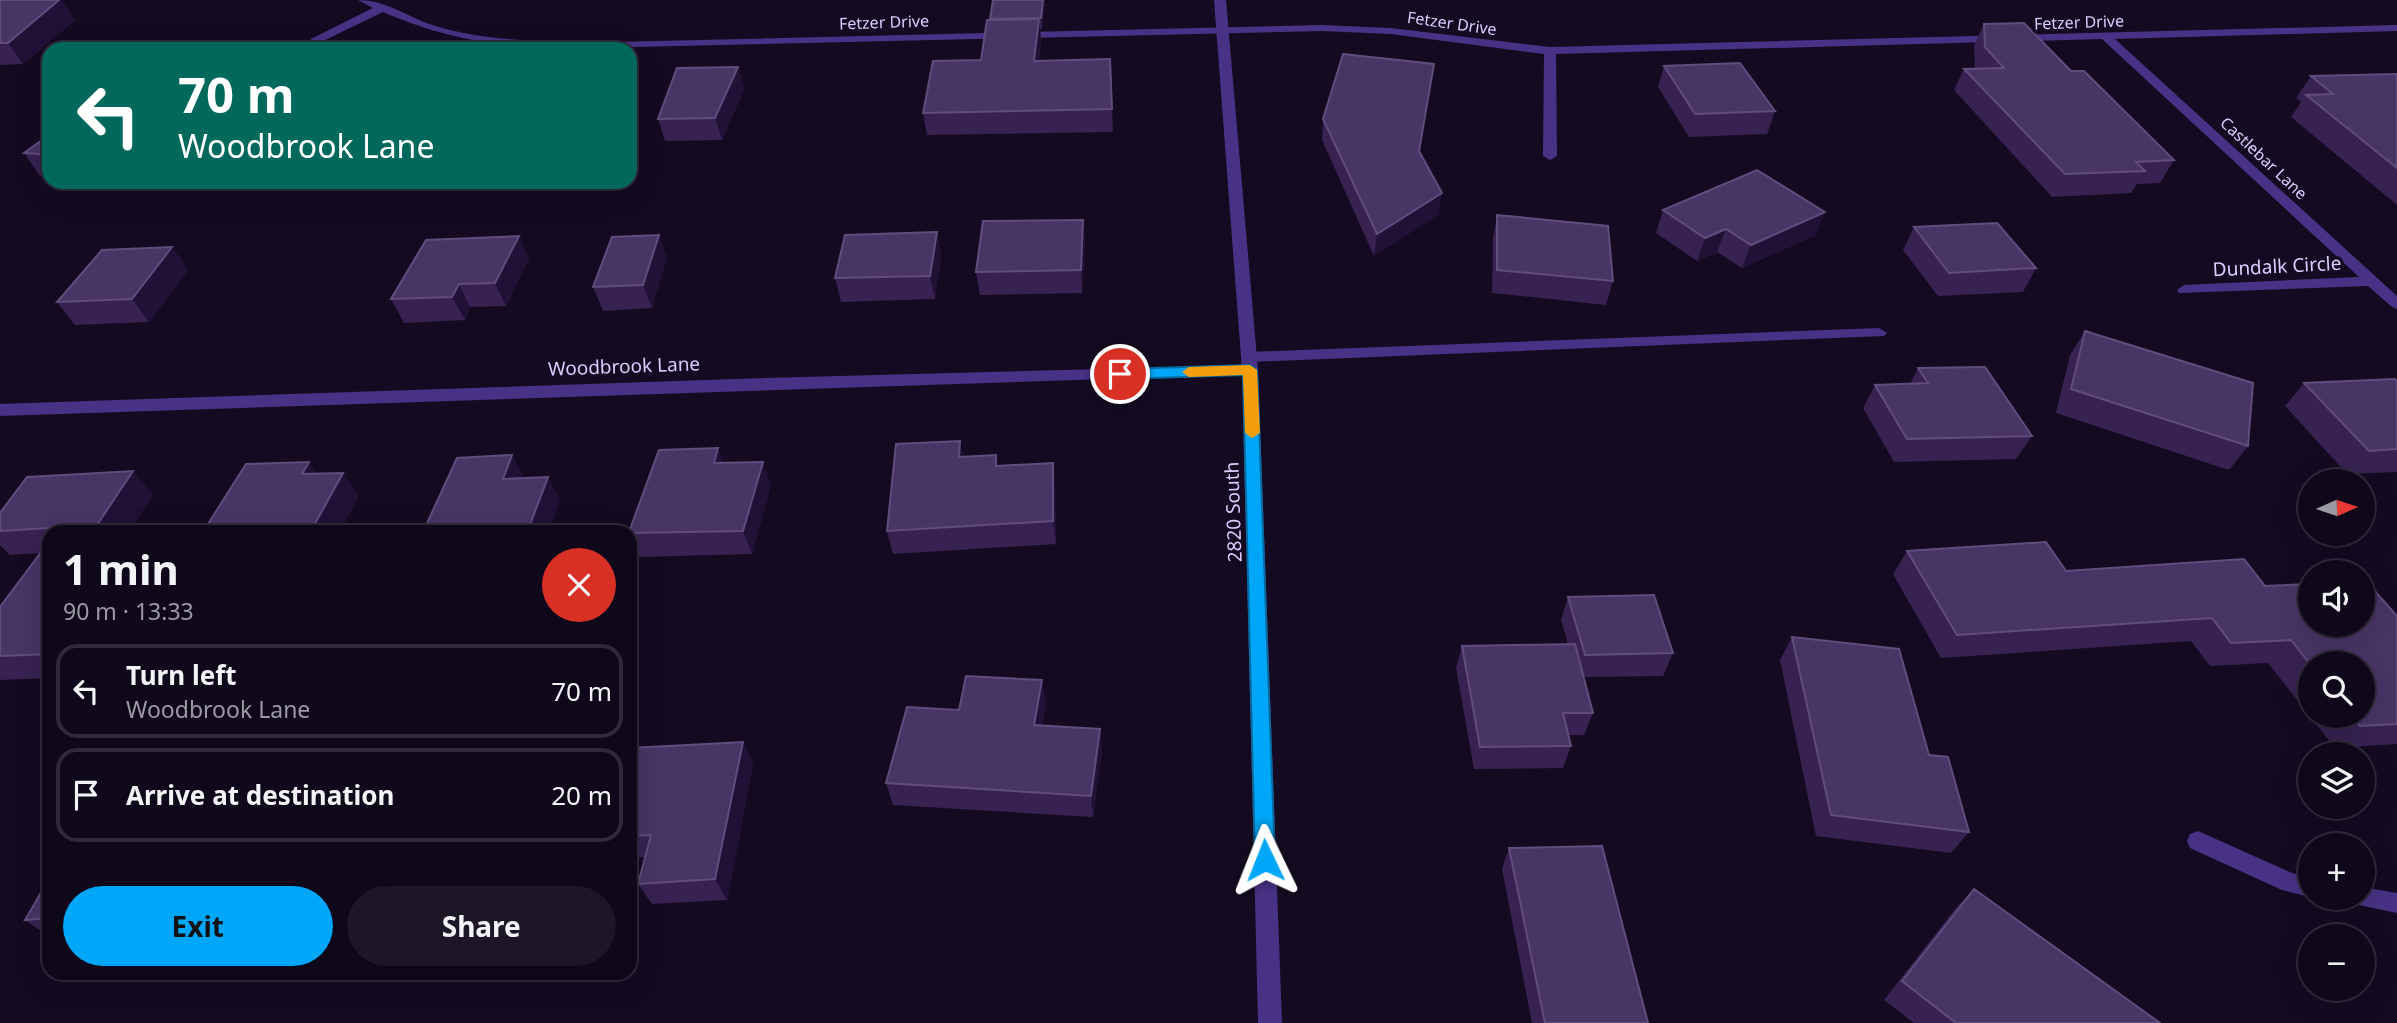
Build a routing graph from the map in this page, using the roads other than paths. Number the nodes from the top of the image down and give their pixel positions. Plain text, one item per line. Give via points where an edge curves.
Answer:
1 (364, 0) edge
2 (1220, 0) edge
3 (384, 7) junction
4 (2397, 28) edge
5 (1224, 32) junction
6 (2106, 37) junction
7 (315, 41) dead end
8 (500, 42) edge
9 (637, 45) edge
10 (1550, 51) junction
11 (1550, 156) dead end
12 (2372, 281) junction
13 (2184, 290) dead end
14 (2397, 304) edge
15 (1879, 333) dead end
16 (1250, 364) junction
17 (0, 410) edge
18 (2198, 841) dead end
19 (2298, 885) edge
20 (2375, 899) edge
21 (2397, 903) edge
22 (1270, 1023) edge

1 - 3 street, Fetzer Drive
2 - 5 street, 2820 South
3 - 7 street
3 - 8 street, Fetzer Drive via 430,28
4 - 6 street, Fetzer Drive
5 - 9 street, Fetzer Drive
5 - 10 street, Fetzer Drive via 1391,31
5 - 16 street, 2820 South
6 - 10 street, Fetzer Drive
6 - 12 street, Castlebar Lane
10 - 11 street
12 - 13 street, Dundalk Circle
12 - 14 street, Castlebar Lane
15 - 16 street, Woodbrook Lane
16 - 17 street, Woodbrook Lane
16 - 22 street, 2820 South
18 - 19 street
20 - 21 street

